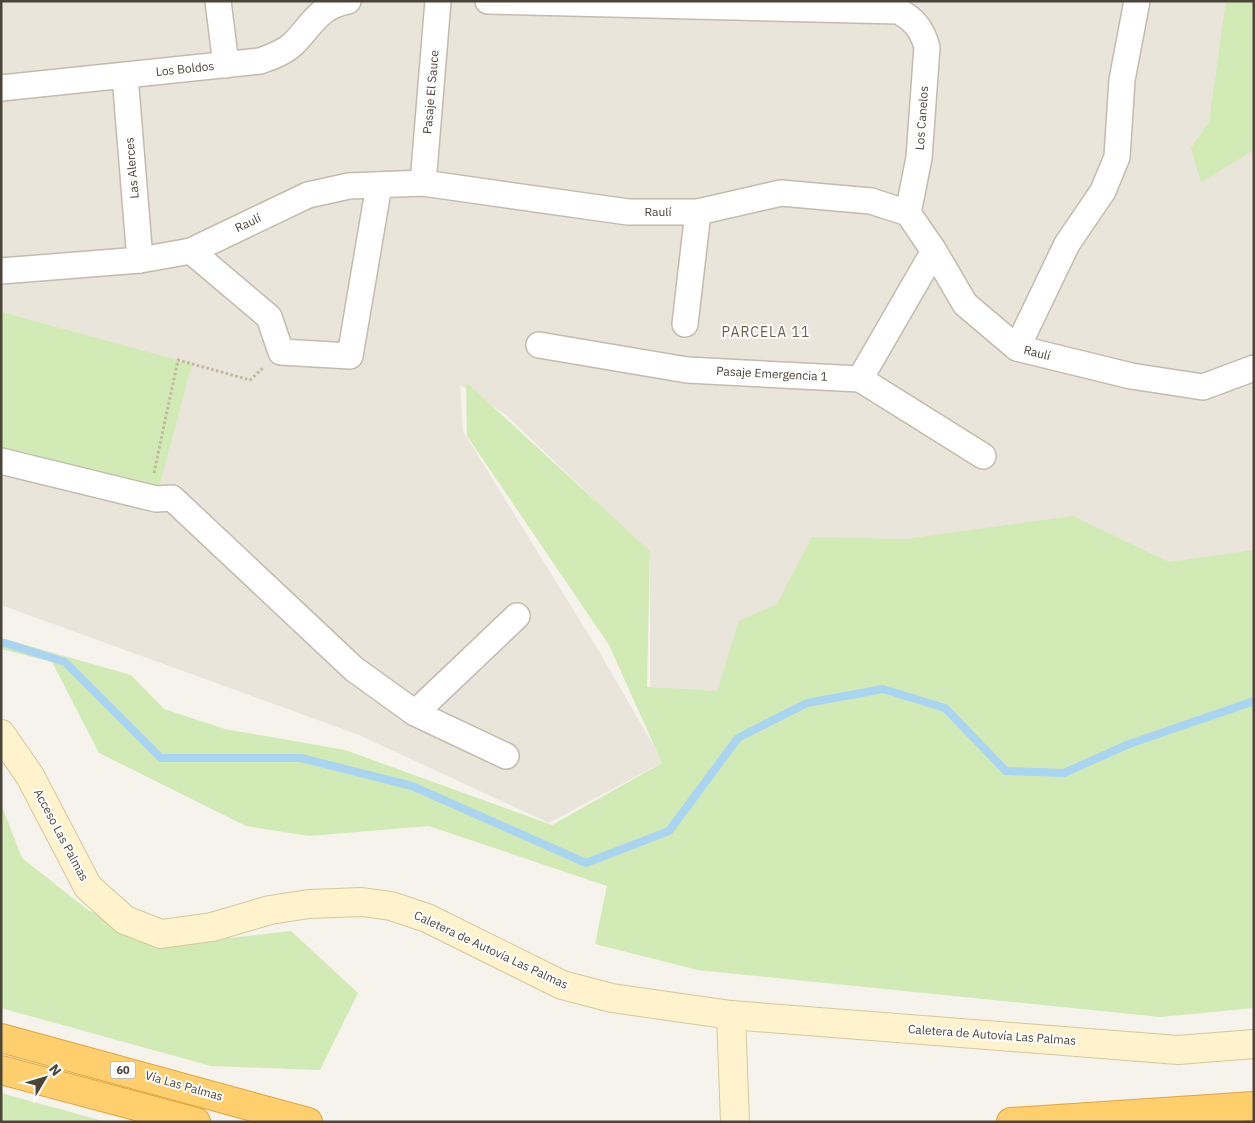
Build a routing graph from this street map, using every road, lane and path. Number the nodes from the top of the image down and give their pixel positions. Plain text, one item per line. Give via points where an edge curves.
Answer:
1 (218, 1) edge
2 (348, 1) edge
3 (438, 1) edge
4 (488, 1) edge
5 (1137, 1) edge
6 (226, 64) junction
7 (125, 76) junction
8 (1, 88) edge
9 (423, 183) junction
10 (379, 185) junction
11 (698, 212) junction
12 (908, 214) junction
13 (934, 250) junction
14 (191, 251) junction
15 (140, 260) junction
16 (1, 271) edge
17 (685, 324) dead end
18 (539, 345) dead end
19 (1017, 348) junction
20 (281, 352) junction
21 (1254, 368) edge
22 (860, 379) junction
23 (983, 456) dead end
24 (1, 461) edge
25 (156, 499) junction
26 (516, 616) dead end
27 (415, 713) junction
28 (1, 734) edge
29 (506, 756) dead end
30 (309, 904) joint
31 (731, 1015) junction
32 (1, 1038) edge
33 (1254, 1044) edge
34 (1, 1070) edge
35 (1254, 1106) edge
36 (196, 1122) edge
37 (308, 1122) edge
38 (734, 1122) edge
39 (1011, 1122) edge

1 - 6 street
2 - 6 street, Los Boldos via 319,13 291,46 275,56 260,61
3 - 9 street, Pasaje El Sauce
4 - 12 street, Los Canelos via 898,11 917,24 927,47 919,158
5 - 19 street via 1122,80 1117,157 1103,191 1067,244
6 - 7 street, Los Boldos
7 - 8 street, Los Boldos
7 - 15 street, Las Alerces
9 - 10 street, Raulí
9 - 11 street, Raulí via 628,212
10 - 14 street, Raulí via 349,186 308,195
10 - 20 street via 350,356
11 - 12 street, Raulí via 781,193 871,201
11 - 17 street
12 - 13 street, Raulí
13 - 19 street, Raulí via 965,304
13 - 22 street
14 - 15 street, Raulí
14 - 20 street via 269,316
15 - 16 street, Raulí
18 - 22 street, Pasaje Emergencia 1 via 687,370
19 - 21 street, Raulí via 1130,376 1202,387
20 - 25 path via 250,380 178,360 154,476
22 - 23 street
24 - 25 street
25 - 27 street via 172,498 354,669
26 - 27 street
27 - 29 street
28 - 30 street, Acceso Las Palmas via 30,776 88,887 125,920 160,934
30 - 31 street, Caletera de Autovía Las Palmas via 362,902 391,906 427,918 562,985 612,998
31 - 33 street, Caletera de Autovía Las Palmas via 1178,1050
31 - 38 street
32 - 37 highway, Vía Las Palmas / 60
34 - 36 highway
35 - 39 highway

